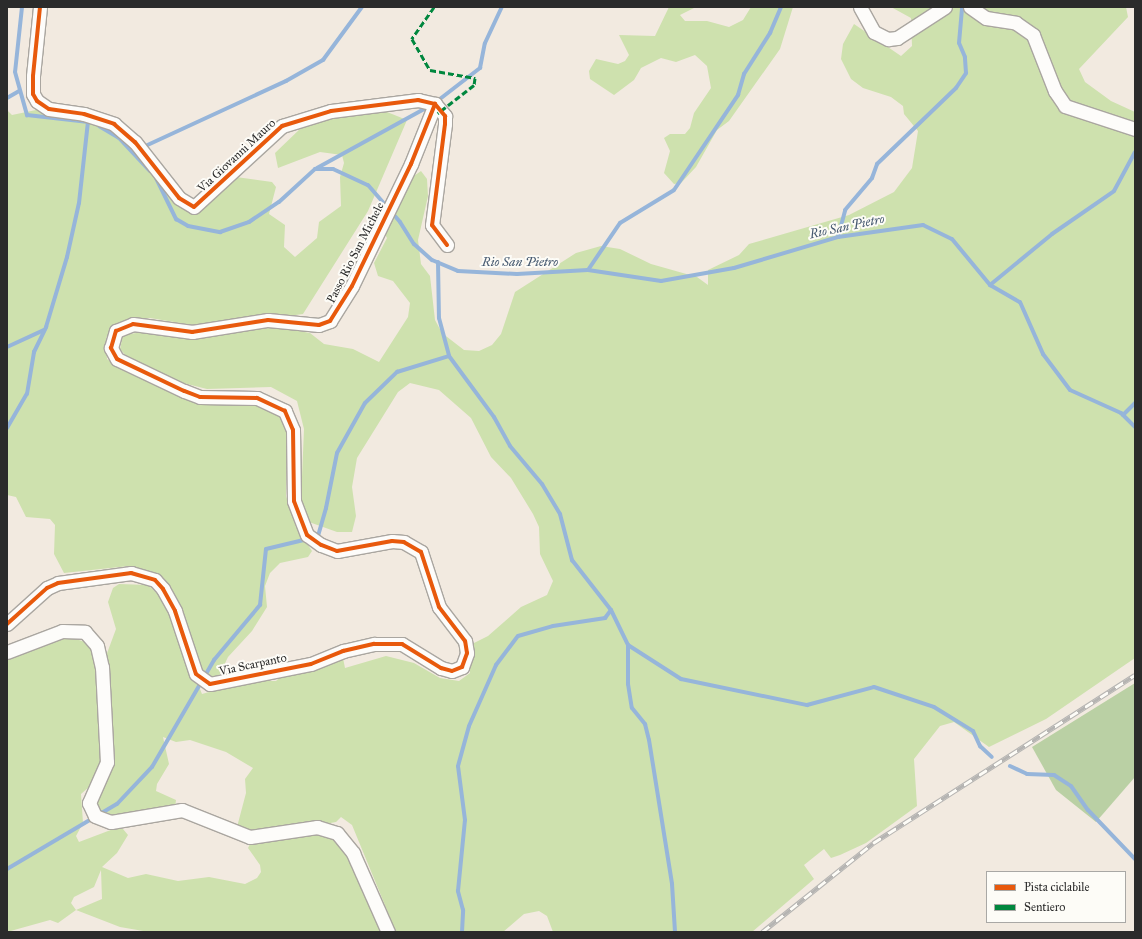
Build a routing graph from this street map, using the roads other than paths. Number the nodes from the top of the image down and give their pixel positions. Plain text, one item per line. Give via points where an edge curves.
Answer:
1 (40, 7) edge
2 (860, 7) edge
3 (945, 7) edge
4 (970, 7) edge
5 (435, 104) junction
6 (1135, 129) edge
7 (447, 245) dead end
8 (7, 624) edge
9 (7, 652) edge
10 (467, 653) joint
11 (388, 932) edge

1 - 5 street, Via Giovanni Mauro via 33,76 33,94 37,101 49,109 84,114 114,124 136,142 179,198 194,207 282,126 331,111 418,100
2 - 3 street via 874,32 888,39 897,38
4 - 6 street via 986,18 1016,23 1033,35 1055,91 1065,106
5 - 7 street via 444,116 445,124 432,225
5 - 10 street, Passo Rio San Michele via 414,157 352,286 330,321 318,325 268,320 192,332 133,324 116,331 111,348 117,359 200,397 257,398 286,411 293,430 294,501 307,535 320,545 337,551 392,541 415,547 425,559 439,607 462,634
8 - 10 street, Via Scarpanto via 47,588 58,583 131,573 155,580 163,589 174,611 196,674 210,684 311,664 343,651 374,644 402,644 452,671 462,667
9 - 11 street via 62,631 85,632 97,646 102,667 107,762 88,803 94,816 112,822 182,810 250,837 317,827 337,833 353,853

